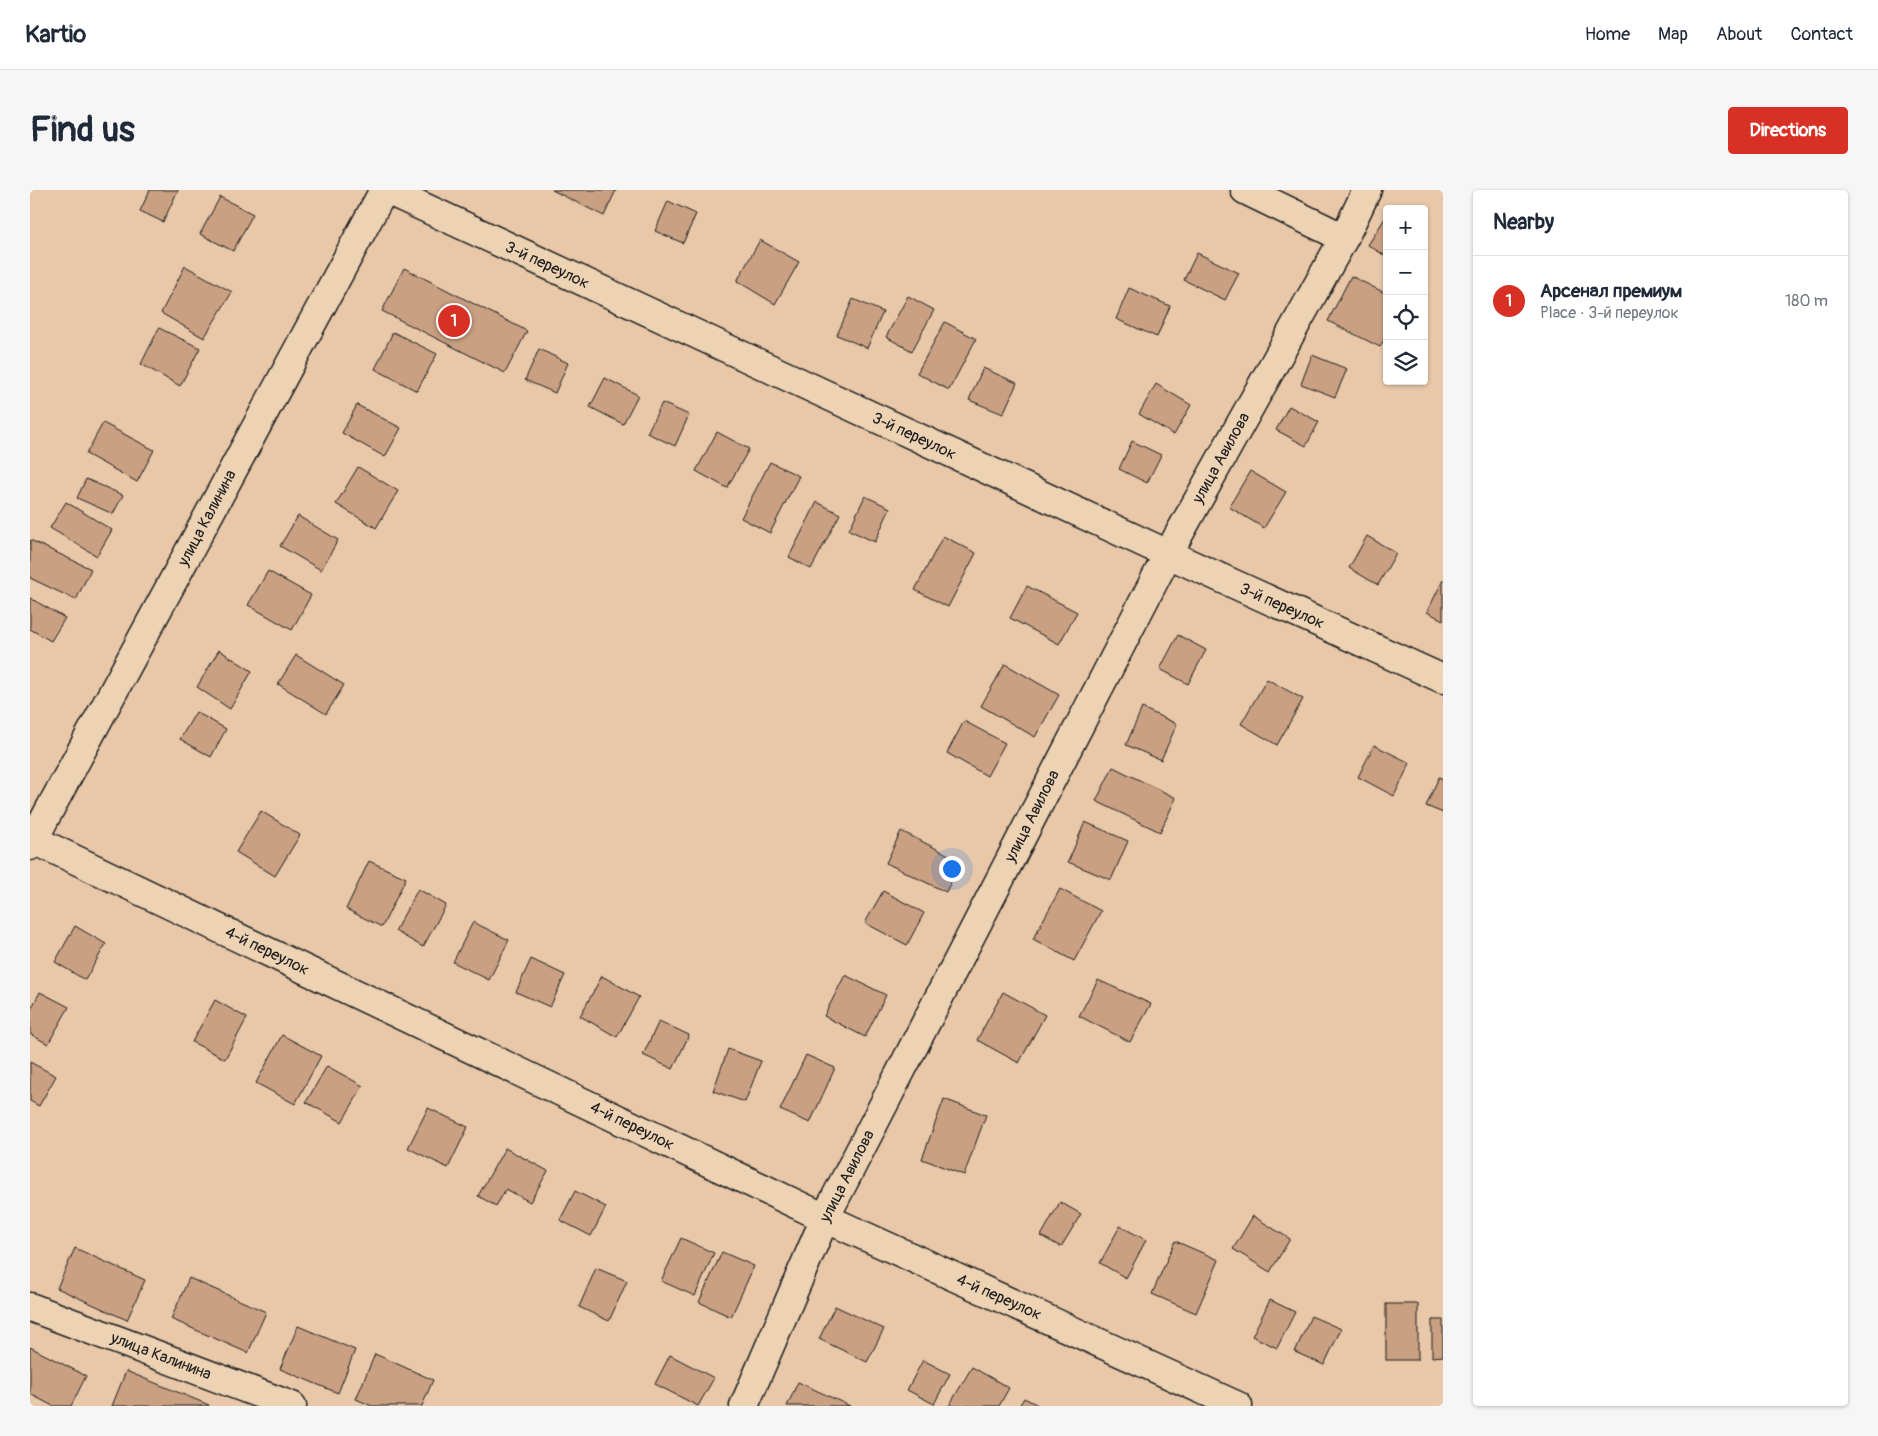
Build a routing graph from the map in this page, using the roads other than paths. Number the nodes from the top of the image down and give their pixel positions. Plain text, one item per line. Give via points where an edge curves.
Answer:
1 (385, 190) edge
2 (1245, 190) edge
3 (1367, 190) edge
4 (1344, 238) junction
5 (1168, 554) junction
6 (1443, 679) edge
7 (31, 841) edge
8 (825, 1218) junction
9 (30, 1307) edge
10 (292, 1406) edge
11 (744, 1406) edge
12 (1238, 1406) edge

1 - 5 street, 3-й переулок
1 - 7 street, улица Калинина
2 - 4 street
3 - 4 street, улица Авилова
4 - 5 street, улица Авилова
5 - 6 street, 3-й переулок
5 - 8 street, улица Авилова
7 - 8 street, 4-й переулок
8 - 11 street, улица Авилова
8 - 12 street, 4-й переулок
9 - 10 street, улица Калинина

